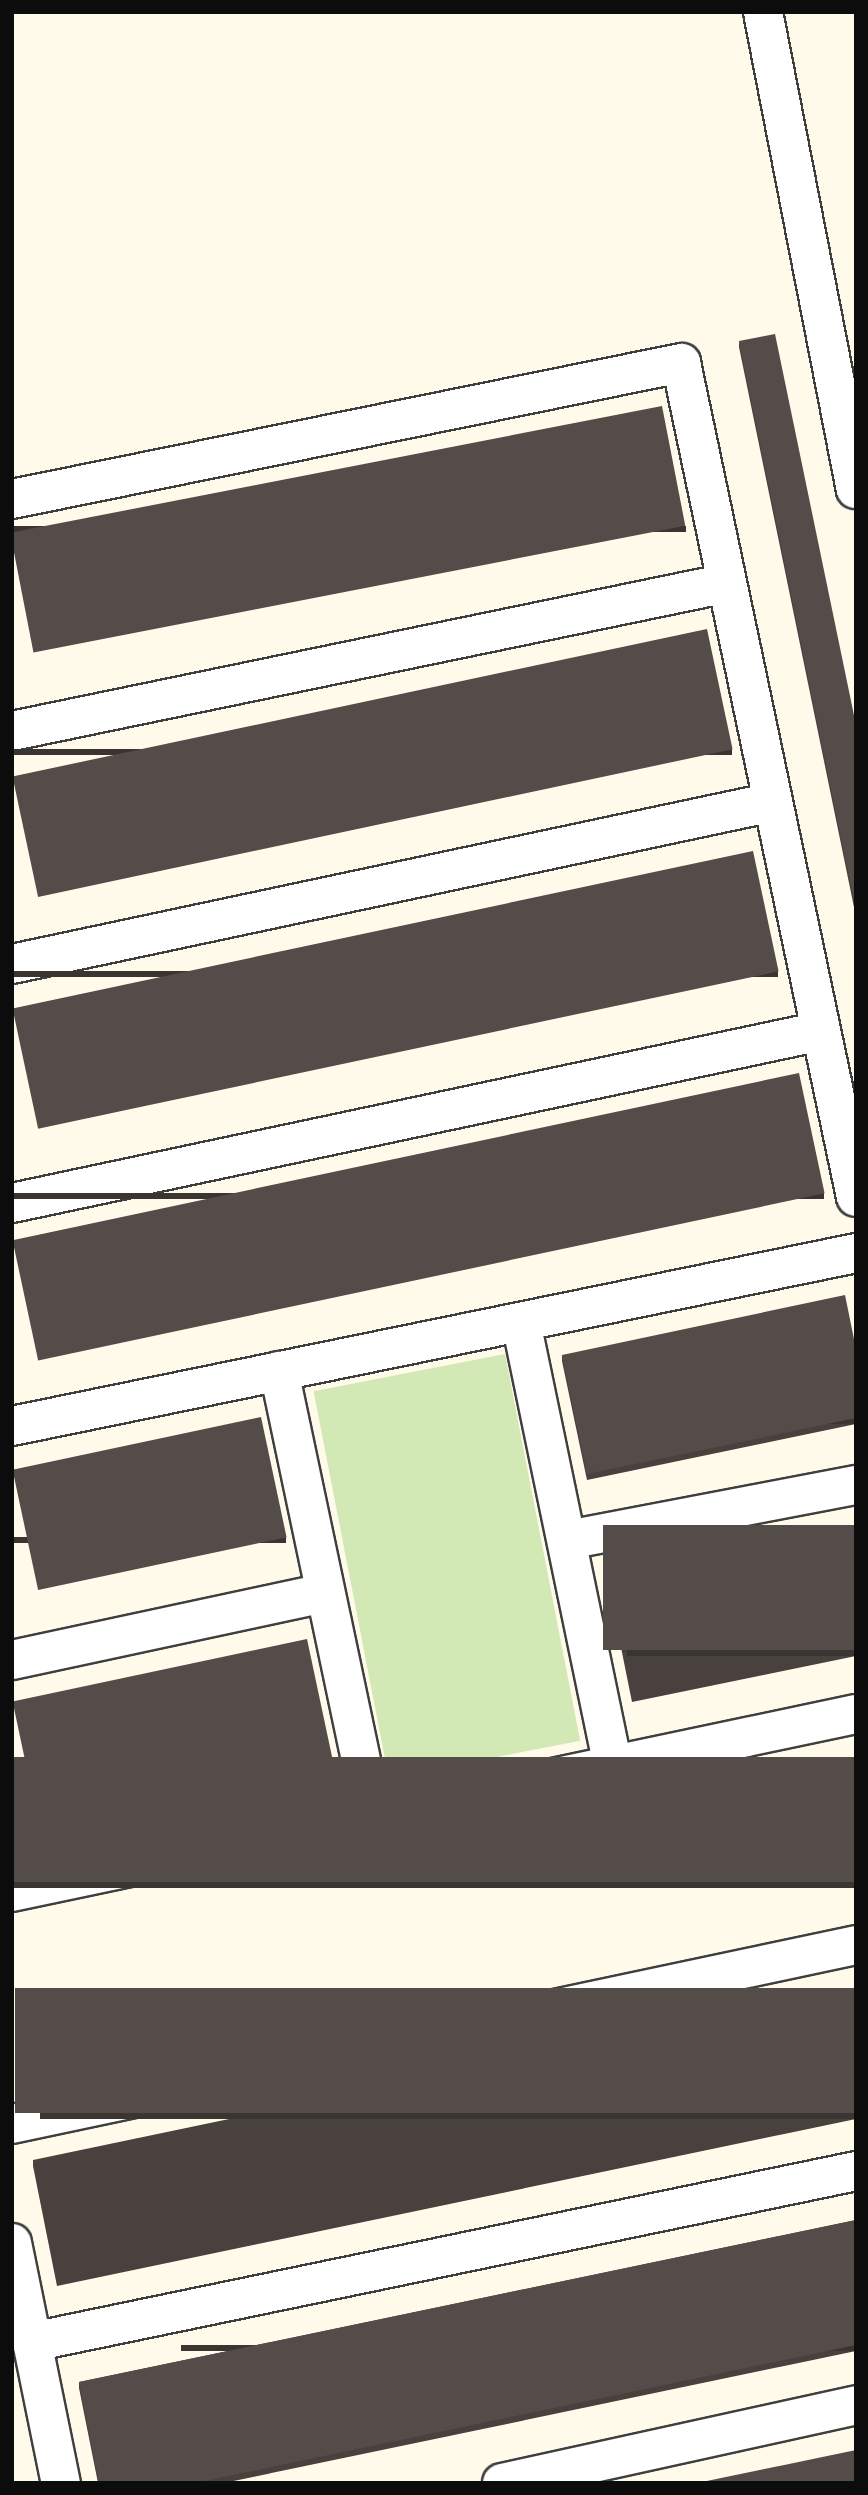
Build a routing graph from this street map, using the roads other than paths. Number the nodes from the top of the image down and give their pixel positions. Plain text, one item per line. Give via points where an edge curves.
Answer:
1 (763, 12) edge
2 (856, 489) edge
3 (12, 499) edge
4 (727, 583) junction
5 (12, 731) edge
6 (773, 803) junction
7 (12, 964) edge
8 (821, 1031) junction
9 (856, 1197) edge
10 (12, 1203) edge
11 (856, 1253) edge
12 (521, 1322) junction
13 (279, 1371) junction
14 (12, 1426) edge
15 (856, 1485) edge
16 (566, 1540) junction
17 (325, 1593) junction
18 (12, 1660) edge
19 (856, 1714) edge
20 (613, 1765) junction
21 (373, 1816) junction
22 (12, 1892) edge
23 (856, 1945) edge
24 (12, 2124) edge
25 (856, 2171) edge
26 (12, 2243) edge
27 (32, 2342) junction
28 (856, 2405) edge
29 (61, 2483) edge
30 (502, 2483) edge

1 - 2 street
3 - 4 street via 681,363
4 - 5 street
4 - 6 street
6 - 7 street
6 - 8 street
8 - 9 street
8 - 10 street
11 - 12 street
12 - 13 street
12 - 16 street
13 - 14 street
13 - 17 street
15 - 16 street
16 - 20 street
17 - 18 street
17 - 21 street
19 - 20 street
20 - 21 street
21 - 22 street
23 - 24 street
25 - 27 street
26 - 27 street
27 - 29 street
28 - 30 street

